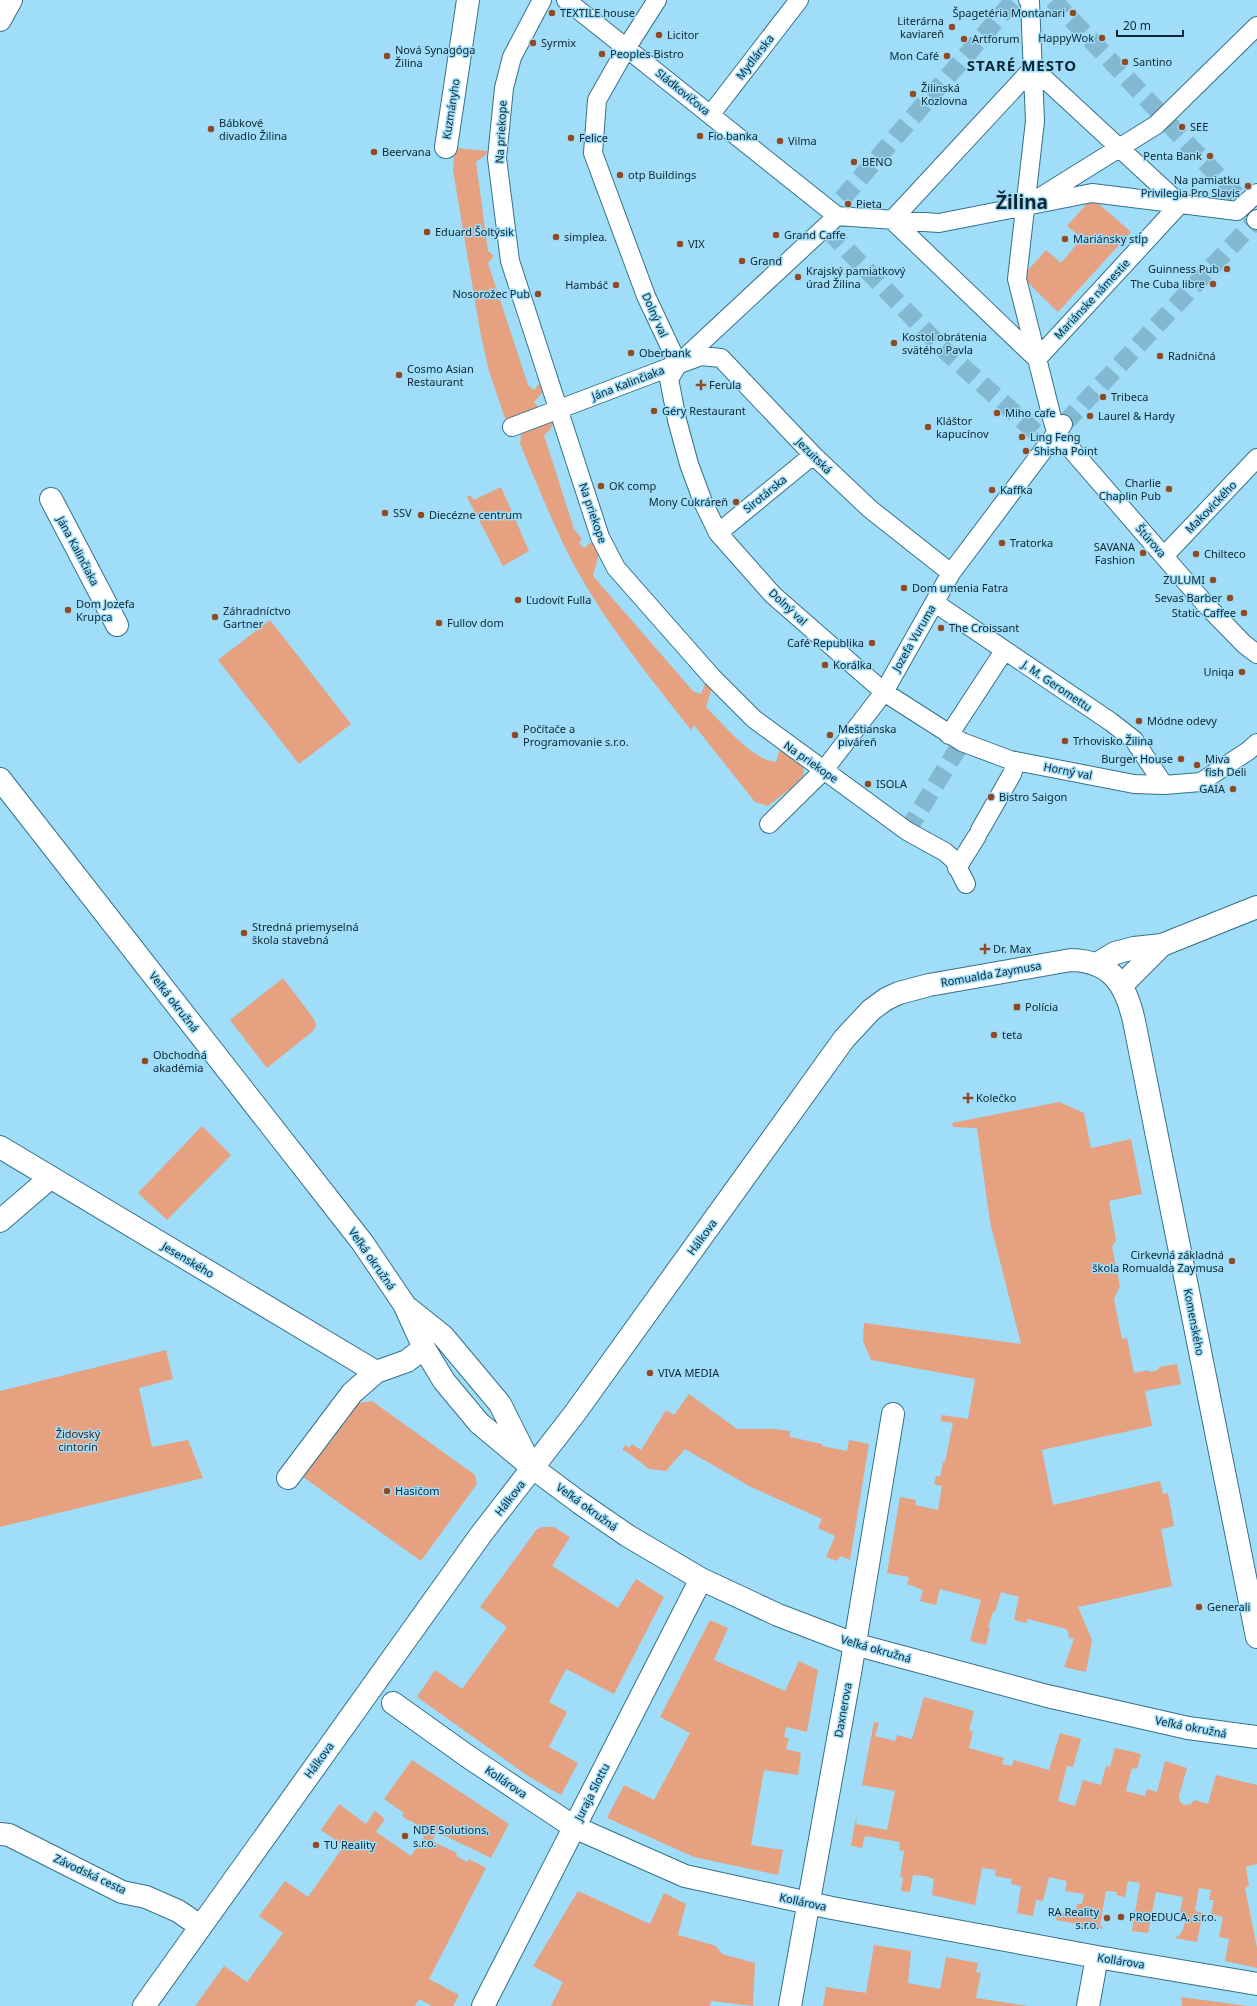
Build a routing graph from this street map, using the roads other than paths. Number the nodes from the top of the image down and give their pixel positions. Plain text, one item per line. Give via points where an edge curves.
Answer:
1 (11, 0) edge
2 (468, 0) edge
3 (542, 0) edge
4 (566, 0) edge
5 (657, 0) edge
6 (799, 0) edge
7 (1022, 1) edge
8 (0, 20) edge
9 (1257, 26) edge
10 (627, 47) junction
11 (1033, 68) junction
12 (711, 114) junction
13 (446, 147) dead end
14 (1119, 148) junction
15 (1180, 204) junction
16 (1024, 206) junction
17 (1250, 207) edge
18 (833, 217) junction
19 (892, 220) junction
20 (1037, 359) junction
21 (678, 364) junction
22 (558, 409) junction
23 (512, 427) dead end
24 (1053, 432) junction
25 (812, 456) junction
26 (1257, 458) edge
27 (51, 499) dead end
28 (718, 533) junction
29 (1164, 556) junction
30 (951, 573) junction
31 (935, 602) junction
32 (116, 625) dead end
33 (1004, 651) junction
34 (1257, 654) edge
35 (884, 692) junction
36 (949, 735) junction
37 (1257, 743) edge
38 (1016, 761) junction
39 (824, 770) junction
40 (0, 779) edge
41 (1164, 785) junction
42 (769, 824) dead end
43 (957, 868) junction
44 (966, 884) dead end
45 (1257, 907) edge
46 (1162, 945) junction
47 (1097, 964) junction
48 (1122, 984) junction
49 (886, 999) joint
50 (0, 1147) edge
51 (50, 1178) junction
52 (0, 1221) edge
53 (404, 1304) junction
54 (424, 1348) junction
55 (376, 1372) junction
56 (893, 1414) dead end
57 (533, 1468) junction
58 (288, 1478) dead end
59 (701, 1579) junction
60 (1257, 1637) edge
61 (854, 1644) junction
62 (393, 1703) dead end
63 (1257, 1737) edge
64 (574, 1827) junction
65 (0, 1834) edge
66 (809, 1904) junction
67 (200, 1926) junction
68 (1097, 1957) junction
69 (1257, 1984) edge
70 (144, 2006) edge
71 (483, 2006) edge
72 (790, 2006) edge
73 (1088, 2006) edge

1 - 8 street
2 - 13 street, Kuzmányho
3 - 22 street, Na priekope via 516,59 507,95 497,158 510,260
4 - 10 street, Sládkovičova
5 - 10 street, Dolný val
6 - 12 street, Mydlárska
7 - 11 street
9 - 14 street via 1162,119
10 - 12 street, Sládkovičova
10 - 21 street, Dolný val via 597,100 593,153 646,296
11 - 14 street
11 - 16 street via 1035,121
11 - 19 street
12 - 18 street, Sládkovičova
14 - 15 street
14 - 16 street
15 - 16 street via 1092,193
15 - 17 street
15 - 20 street, Mariánske námestie
16 - 19 street via 939,223
16 - 20 street via 1017,279
18 - 19 street
18 - 21 street, Jána Kalinčiaka via 761,280
19 - 20 street
20 - 24 street
21 - 22 street, Jána Kalinčiaka
21 - 25 street, Jezuitská via 701,356 721,358
21 - 28 street, Dolný val via 670,379 677,420 688,464
22 - 23 street, Jána Kalinčiaka
22 - 39 street, Na priekope via 600,537 616,568 754,719
24 - 29 street, Štúrova
24 - 30 street, Jozefa Vuruma
25 - 28 street, Sirotárska
25 - 30 street, Jezuitská via 870,509
26 - 29 street, Makovického
27 - 32 street, Jána Kalinčiaka
28 - 35 street, Dolný val via 773,595
29 - 34 street, Štúrova via 1207,606
30 - 31 street, Jozefa Vuruma
31 - 33 street, J. M. Geromettu
31 - 35 street, Jozefa Vuruma
33 - 36 street
33 - 41 street, J. M. Geromettu via 1134,740
35 - 36 street, Horný val
35 - 39 street, Jozefa Vuruma
36 - 38 street, Horný val
37 - 41 street, Horný val via 1201,782
38 - 41 street, Horný val via 1134,784
38 - 43 street via 1012,774
39 - 42 street, Jozefa Vuruma
39 - 43 street, Na priekope via 907,831 945,852 954,860
40 - 53 street, Veľká okružná via 362,1242
43 - 44 street, Na priekope
45 - 46 street
46 - 47 street via 1115,953
46 - 48 street
47 - 48 street, Romualda Zaymusa
47 - 49 street, Romualda Zaymusa via 1085,960 1071,960 910,989
48 - 60 street, Komenského via 1135,1029
49 - 57 street, Hálkova via 871,1010 844,1039 582,1404
50 - 51 street, Jesenského
51 - 52 street
51 - 55 street, Jesenského
53 - 54 street, Veľká okružná
53 - 57 street, Veľká okružná via 443,1336 500,1404
54 - 55 street via 406,1361
54 - 57 street, Veľká okružná via 444,1381 479,1423
55 - 58 street via 352,1393
56 - 61 street, Daxnerova
57 - 59 street, Veľká okružná via 628,1536
57 - 67 street, Hálkova via 482,1533
59 - 61 street, Veľká okružná via 778,1615
59 - 64 street, Juraja Slottu
61 - 63 street, Veľká okružná via 1047,1696 1188,1728
61 - 66 street, Daxnerova
62 - 64 street, Kollárova
64 - 66 street, Kollárova via 685,1876
64 - 71 street, Juraja Slottu
65 - 67 street, Závodská cesta via 9,1835 122,1892 146,1897 178,1911
66 - 68 street, Kollárova
66 - 72 street, Daxnerova
67 - 70 street, Hálkova
68 - 69 street, Kollárova
68 - 73 street

